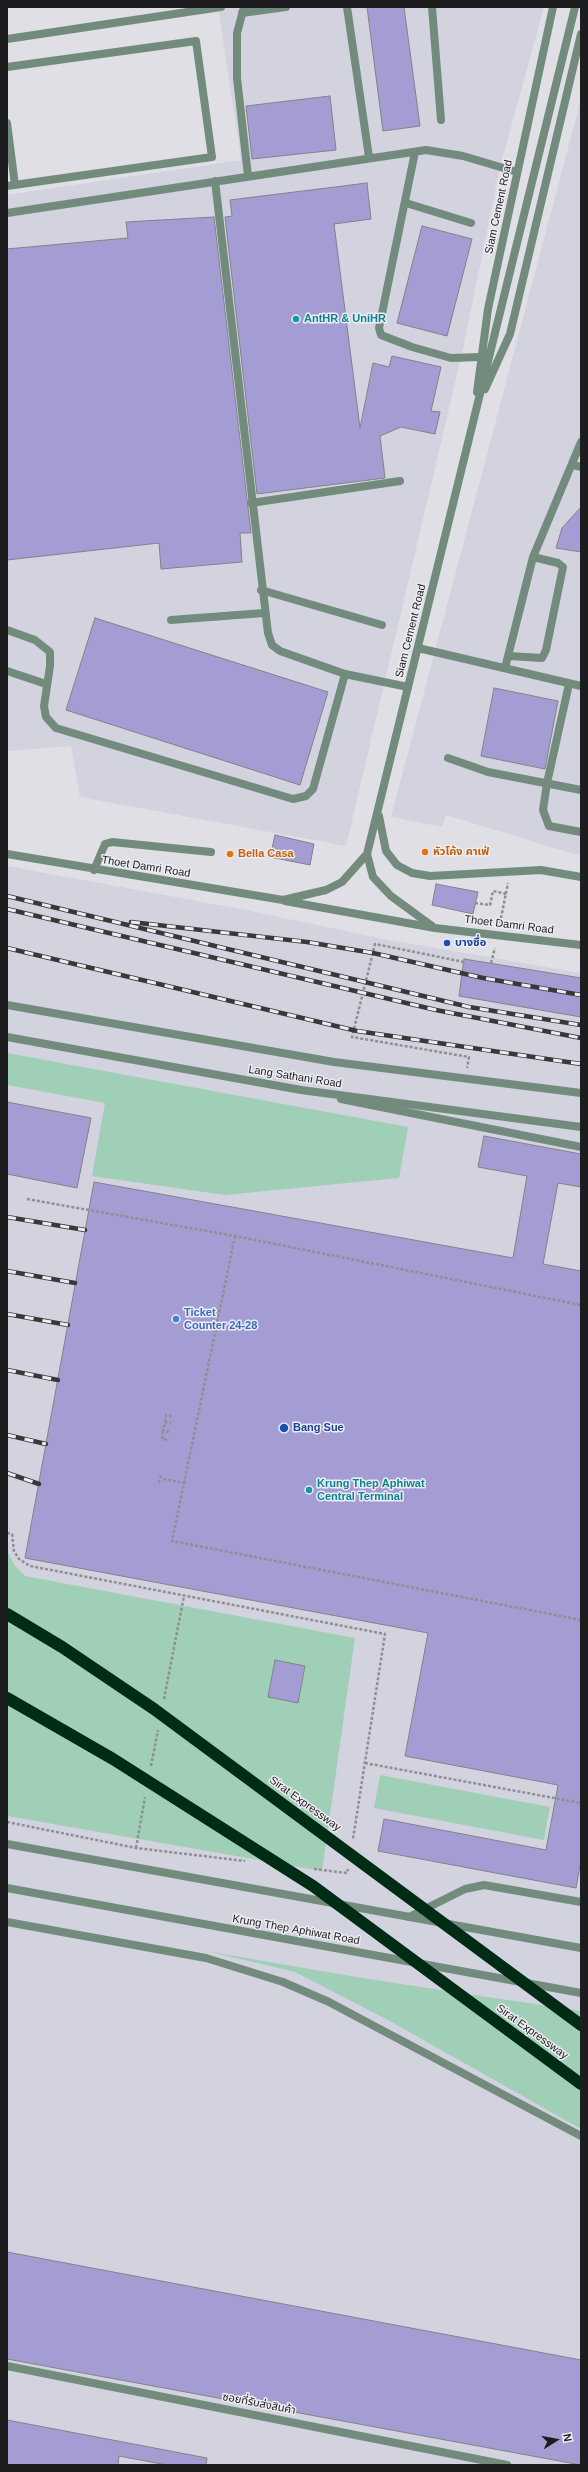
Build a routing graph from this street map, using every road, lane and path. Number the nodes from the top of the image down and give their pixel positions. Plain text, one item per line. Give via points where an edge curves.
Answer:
1 (221, 7) edge
2 (286, 7) edge
3 (347, 7) edge
4 (432, 7) edge
5 (553, 7) edge
6 (575, 7) edge
7 (201, 9) edge
8 (243, 10) edge
9 (180, 11) edge
10 (581, 34) edge
11 (7, 39) edge
12 (7, 67) edge
13 (441, 120) dead end
14 (7, 123) edge
15 (415, 152) junction
16 (369, 157) junction
17 (518, 172) junction
18 (248, 176) junction
19 (214, 181) junction
20 (11, 186) edge
21 (406, 203) junction
22 (7, 213) edge
23 (471, 223) dead end
24 (480, 357) junction
25 (479, 400) junction
26 (475, 413) junction
27 (581, 442) edge
28 (577, 466) edge
29 (400, 481) dead end
30 (251, 503) junction
31 (534, 557) junction
32 (261, 590) junction
33 (264, 613) junction
34 (171, 620) dead end
35 (382, 625) dead end
36 (7, 630) edge
37 (418, 648) junction
38 (510, 656) junction
39 (505, 668) junction
40 (7, 671) edge
41 (345, 674) junction
42 (46, 684) junction
43 (570, 684) junction
44 (581, 686) edge
45 (408, 687) junction
46 (448, 758) dead end
47 (547, 783) junction
48 (581, 790) edge
49 (378, 812) junction
50 (581, 832) edge
51 (211, 852) dead end
52 (7, 854) edge
53 (367, 854) junction
54 (94, 870) junction
55 (508, 871) junction
56 (581, 877) edge
57 (507, 894) junction
58 (283, 900) junction
59 (475, 903) dead end
60 (435, 928) junction
61 (498, 934) junction
62 (581, 945) edge
63 (464, 962) dead end
64 (491, 963) dead end
65 (7, 1005) edge
66 (7, 1037) edge
67 (465, 1078) junction
68 (301, 1090) junction
69 (581, 1093) edge
70 (581, 1127) edge
71 (581, 1147) edge
72 (27, 1199) dead end
73 (235, 1236) junction
74 (581, 1305) edge
75 (172, 1416) dead end
76 (165, 1422) junction
77 (171, 1423) dead end
78 (163, 1431) junction
79 (169, 1432) dead end
80 (168, 1440) dead end
81 (161, 1475) dead end
82 (163, 1479) dead end
83 (159, 1483) dead end
84 (184, 1483) junction
85 (7, 1533) edge
86 (7, 1614) edge
87 (581, 1620) edge
88 (7, 1698) edge
89 (365, 1762) junction
90 (581, 1803) edge
91 (7, 1822) edge
92 (7, 1844) edge
93 (351, 1847) dead end
94 (253, 1862) dead end
95 (349, 1862) dead end
96 (308, 1868) dead end
97 (7, 1888) edge
98 (581, 1902) edge
99 (409, 1917) junction
100 (7, 1922) edge
101 (581, 1948) edge
102 (581, 1993) edge
103 (581, 2025) edge
104 (581, 2084) edge
105 (581, 2136) edge
106 (7, 2366) edge
107 (507, 2465) edge

1 - 7 street
2 - 8 street
3 - 16 street
4 - 13 street
5 - 17 street, Siam Cement Road
6 - 25 street, Siam Cement Road
7 - 9 street
8 - 18 street via 237,33 237,78
9 - 11 street
10 - 25 street, Siam Cement Road via 510,334
12 - 20 street via 196,41 212,157
14 - 20 street
15 - 16 street
15 - 17 street via 436,150
15 - 21 street
16 - 18 street
17 - 24 street, Siam Cement Road
18 - 19 street
19 - 22 street
19 - 30 street
21 - 23 street
21 - 24 street via 380,317 379,328 382,335 451,358
24 - 26 street, Siam Cement Road
25 - 26 street, Siam Cement Road
26 - 37 street, Siam Cement Road
27 - 28 street
28 - 31 street
29 - 30 street
30 - 32 street
31 - 38 street
31 - 38 street via 558,563 563,567 546,650 542,658
32 - 33 street
32 - 35 street
33 - 34 street
33 - 41 street via 272,645 280,651
36 - 42 street via 35,640 50,652
37 - 39 street
37 - 45 street, Siam Cement Road
38 - 39 street
39 - 43 street
40 - 42 street
41 - 42 street via 313,789 306,796 293,799 56,728 46,717
41 - 45 street
43 - 44 street
43 - 47 street
45 - 49 street, Siam Cement Road
46 - 47 street via 488,772
47 - 48 street
47 - 50 street via 543,810 549,826
49 - 53 street, Siam Cement Road
49 - 55 street via 386,851 404,869 430,876
51 - 54 street via 112,842 105,844
52 - 54 street, Thoet Damri Road
53 - 58 street, Thoet Damri Road via 342,882 326,890
53 - 60 street via 373,877 386,891
54 - 58 street, Thoet Damri Road
55 - 56 street via 541,870
55 - 57 path
57 - 59 path via 493,891 490,905
57 - 61 path
58 - 60 street, Thoet Damri Road
60 - 61 street, Thoet Damri Road
61 - 62 street, Thoet Damri Road
61 - 64 path
63 - 67 path via 375,944 352,1037 469,1057
65 - 67 street, Lang Sathani Road via 334,1062
66 - 68 street, Lang Sathani Road
67 - 69 street, Lang Sathani Road
68 - 70 street, Lang Sathani Road
68 - 71 street
72 - 73 path
73 - 74 path
73 - 84 path
75 - 76 path via 166,1415
76 - 77 path
76 - 78 path
78 - 79 path
78 - 80 path via 162,1439
81 - 83 path
82 - 84 path
84 - 87 path via 172,1541
85 - 89 path via 12,1534 14,1551 30,1566 385,1634
86 - 103 highway, Sirat Expressway, bridge via 62,1647 154,1709
88 - 104 highway, Sirat Expressway, bridge via 113,1759 312,1886
89 - 90 path
89 - 93 path
91 - 94 path via 136,1848
92 - 99 street
95 - 96 path via 347,1873
97 - 102 street, Krung Thep Aphiwat Road
98 - 99 street via 484,1885 465,1889
99 - 101 street
100 - 105 street via 206,1958 282,1982 329,2002
106 - 107 street, ซอยที่รับส่งสินค้า

